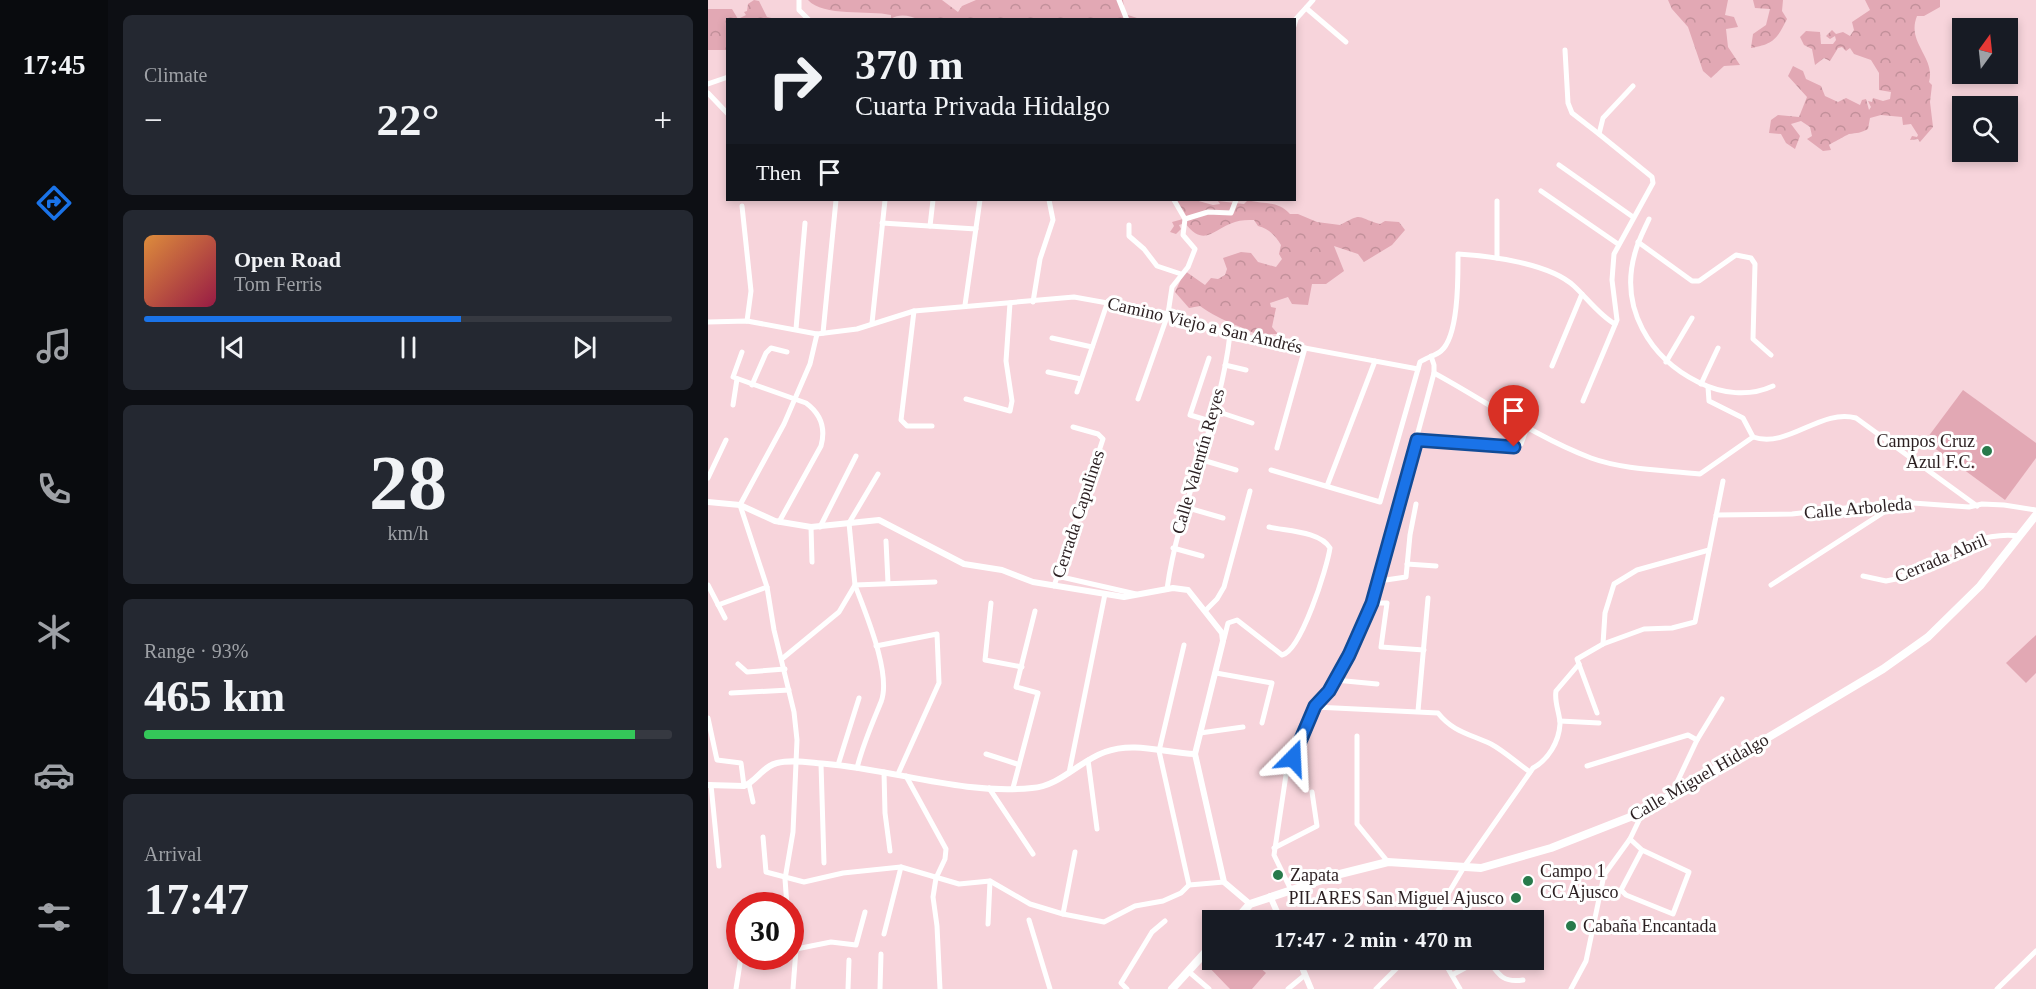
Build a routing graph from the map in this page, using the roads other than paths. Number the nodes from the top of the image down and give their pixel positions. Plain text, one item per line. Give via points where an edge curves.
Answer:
1 (800, 0) edge
2 (1119, 0) edge
3 (1313, 0) edge
4 (1306, 8) junction
5 (807, 18) edge
6 (1126, 18) edge
7 (1296, 19) edge
8 (1346, 42) dead end
9 (1565, 50) dead end
10 (726, 78) edge
11 (708, 84) edge
12 (1633, 86) dead end
13 (708, 93) edge
14 (726, 112) edge
15 (1599, 134) junction
16 (1559, 165) dead end
17 (1541, 191) dead end
18 (836, 201) edge
19 (885, 201) edge
20 (933, 201) edge
21 (980, 201) edge
22 (1049, 201) edge
23 (1175, 201) edge
24 (1236, 201) edge
25 (1497, 201) dead end
26 (742, 206) dead end
27 (1633, 217) junction
28 (1185, 219) junction
29 (1649, 219) dead end
30 (805, 223) dead end
31 (882, 223) junction
32 (1129, 225) dead end
33 (930, 226) junction
34 (976, 229) junction
35 (1638, 242) junction
36 (1618, 244) junction
37 (1497, 258) junction
38 (1181, 274) junction
39 (1582, 294) junction
40 (1033, 302) junction
41 (1108, 302) junction
42 (1010, 303) junction
43 (965, 305) junction
44 (914, 311) junction
45 (1167, 314) junction
46 (1692, 318) dead end
47 (747, 321) junction
48 (709, 323) edge
49 (872, 323) junction
50 (1616, 324) junction
51 (796, 329) junction
52 (820, 334) junction
53 (1230, 334) junction
54 (1052, 338) dead end
55 (1092, 347) junction
56 (1305, 348) junction
57 (1718, 348) dead end
58 (742, 352) dead end
59 (787, 352) dead end
60 (1772, 355) dead end
61 (1431, 356) junction
62 (1209, 358) dead end
63 (1375, 361) junction
64 (1666, 362) junction
65 (1225, 365) junction
66 (1552, 366) dead end
67 (1418, 369) junction
68 (1246, 370) dead end
69 (1048, 372) dead end
70 (1434, 373) junction
71 (738, 379) junction
72 (1082, 380) junction
73 (1701, 384) junction
74 (752, 385) junction
75 (1773, 386) dead end
76 (1708, 387) junction
77 (1077, 392) dead end
78 (966, 399) dead end
79 (1138, 399) dead end
80 (793, 400) junction
81 (1583, 401) dead end
82 (733, 405) dead end
83 (1213, 410) junction
84 (1210, 421) junction
85 (1252, 423) dead end
86 (932, 426) dead end
87 (1073, 427) dead end
88 (1527, 427) junction
89 (1753, 437) junction
90 (726, 440) dead end
91 (1417, 440) junction
92 (1277, 448) dead end
93 (856, 456) dead end
94 (1199, 459) junction
95 (1236, 470) dead end
96 (1271, 470) dead end
97 (878, 474) dead end
98 (708, 478) edge
99 (1723, 481) dead end
100 (1327, 486) junction
101 (1250, 491) dead end
102 (708, 502) edge
103 (1899, 502) junction
104 (1416, 504) dead end
105 (740, 505) junction
106 (1977, 506) junction
107 (1185, 507) junction
108 (2036, 510) edge
109 (1716, 515) junction
110 (2036, 515) edge
111 (1223, 518) dead end
112 (780, 522) junction
113 (849, 524) junction
114 (1269, 527) dead end
115 (811, 528) junction
116 (820, 528) junction
117 (2019, 536) junction
118 (886, 541) dead end
119 (1173, 548) junction
120 (1709, 550) junction
121 (1202, 556) dead end
122 (812, 562) dead end
123 (1407, 564) junction
124 (1436, 566) dead end
125 (1057, 576) junction
126 (1863, 576) dead end
127 (1378, 581) junction
128 (936, 582) dead end
129 (888, 583) junction
130 (708, 585) edge
131 (855, 585) junction
132 (1771, 585) dead end
133 (1054, 586) junction
134 (767, 587) junction
135 (1167, 589) junction
136 (1105, 594) junction
137 (1140, 595) junction
138 (1428, 598) dead end
139 (991, 603) dead end
140 (1372, 603) junction
141 (718, 605) junction
142 (1206, 610) junction
143 (1035, 611) dead end
144 (725, 618) dead end
145 (1223, 641) junction
146 (1603, 644) junction
147 (1184, 645) dead end
148 (876, 646) junction
149 (1424, 650) junction
150 (783, 658) junction
151 (1578, 662) junction
152 (738, 664) dead end
153 (1022, 667) junction
154 (785, 669) junction
155 (1215, 673) junction
156 (1335, 680) junction
157 (1377, 684) dead end
158 (789, 690) junction
159 (731, 693) dead end
160 (859, 698) dead end
161 (1722, 699) dead end
162 (1315, 706) junction
163 (1418, 711) junction
164 (1597, 713) dead end
165 (708, 718) edge
166 (1560, 721) junction
167 (1262, 723) dead end
168 (1599, 723) dead end
169 (1244, 727) dead end
170 (1200, 733) junction
171 (1357, 736) dead end
172 (1696, 740) junction
173 (1159, 750) junction
174 (986, 754) dead end
175 (1195, 754) junction
176 (1088, 760) junction
177 (796, 761) junction
178 (821, 764) junction
179 (1017, 764) junction
180 (838, 765) junction
181 (1587, 766) dead end
182 (857, 768) junction
183 (884, 772) junction
184 (1530, 772) junction
185 (1069, 773) junction
186 (898, 774) junction
187 (906, 776) junction
188 (709, 785) edge
189 (746, 785) junction
190 (989, 788) junction
191 (1013, 789) junction
192 (1312, 792) dead end
193 (1671, 795) junction
194 (753, 802) dead end
195 (1643, 812) junction
196 (1097, 829) dead end
197 (763, 837) dead end
198 (1630, 839) junction
199 (1274, 848) junction
200 (1642, 850) junction
201 (890, 851) dead end
202 (1075, 852) dead end
203 (1033, 854) dead end
204 (1388, 862) junction
205 (824, 863) dead end
206 (719, 866) dead end
207 (901, 867) junction
208 (1464, 867) junction
209 (936, 878) junction
210 (785, 879) junction
211 (990, 881) junction
212 (1224, 882) junction
213 (1189, 885) junction
214 (1291, 890) junction
215 (786, 892) edge
216 (1270, 896) junction
217 (1250, 904) junction
218 (1245, 910) edge
219 (1276, 910) edge
220 (1439, 910) edge
221 (866, 912) dead end
222 (1063, 914) junction
223 (1029, 920) dead end
224 (1165, 921) dead end
225 (988, 924) dead end
226 (884, 934) dead end
227 (804, 947) edge
228 (2036, 951) edge
229 (881, 954) dead end
230 (1202, 955) edge
231 (849, 960) dead end
232 (739, 970) edge
233 (794, 970) edge
234 (1188, 970) junction
235 (1303, 970) edge
236 (1395, 970) edge
237 (1449, 970) edge
238 (1461, 970) edge
239 (1496, 970) edge
240 (1305, 975) junction
241 (1452, 975) junction
242 (1385, 980) junction
243 (1523, 980) dead end
244 (736, 989) edge
245 (793, 989) edge
246 (849, 989) edge
247 (880, 989) edge
248 (940, 989) edge
249 (1050, 989) edge
250 (1127, 989) edge
251 (1172, 989) edge
252 (1209, 989) edge
253 (1288, 989) edge
254 (1311, 989) edge
255 (1376, 989) edge
256 (1388, 989) edge
257 (1460, 989) edge
258 (1572, 989) edge
259 (1996, 989) edge

1 - 5 street via 799,10
2 - 6 street
3 - 4 street
4 - 7 street
4 - 8 street
9 - 15 street via 1572,113
10 - 11 street
12 - 15 street via 1603,118
13 - 14 street
15 - 27 street via 1652,177 1653,183
16 - 27 street
17 - 36 street
18 - 52 street
19 - 31 street
20 - 33 street
21 - 34 street
22 - 40 street via 1053,220 1040,259
23 - 28 street
24 - 28 street via 1231,213 1208,212
25 - 37 street
26 - 47 street via 751,291
27 - 36 street
28 - 38 street via 1183,236 1195,249
29 - 35 street
30 - 51 street
31 - 33 street
31 - 49 street
32 - 38 street via 1129,236 1157,266
33 - 34 street
34 - 43 street
35 - 60 street via 1692,281 1699,281 1736,255 1751,258 1755,264 1753,339
35 - 64 street via 1632,271 1636,310 1647,340
36 - 50 street via 1612,280
37 - 39 street via 1559,276
37 - 61 street via 1458,254 1453,325 1442,351
38 - 45 street via 1172,287
39 - 50 street
39 - 66 street
40 - 41 street, Camino Viejo a San Andrés via 1074,297
40 - 42 street, Camino Viejo a San Andrés
41 - 45 street, Camino Viejo a San Andrés
41 - 55 street
42 - 43 street, Camino Viejo a San Andrés
42 - 78 street via 1006,361 1010,411
43 - 44 street, Camino Viejo a San Andrés
44 - 49 street, Camino Viejo a San Andrés
44 - 86 street via 901,420 907,426
45 - 53 street, Camino Viejo a San Andrés
45 - 79 street
46 - 64 street
47 - 48 street, Camino Viejo a San Andrés
47 - 51 street, Camino Viejo a San Andrés
49 - 52 street, Camino Viejo a San Andrés
50 - 81 street
51 - 52 street, Camino Viejo a San Andrés
52 - 80 street
53 - 56 street, Camino Viejo a San Andrés
53 - 65 street, Calle Valentín Reyes
54 - 55 street
55 - 72 street
56 - 63 street, Camino Viejo a San Andrés
56 - 92 street
57 - 73 street
58 - 71 street via 733,377
59 - 74 street via 771,348 766,352
61 - 67 street via 1420,362
61 - 70 street
62 - 84 street via 1190,415
63 - 67 street, Camino Viejo a San Andrés
63 - 100 street
64 - 73 street
65 - 68 street
65 - 83 street, Calle Valentín Reyes
67 - 100 street via 1380,502
69 - 72 street
70 - 88 street
70 - 91 street
71 - 74 street
71 - 82 street
72 - 77 street
73 - 76 street
74 - 80 street
75 - 76 street via 1757,393
76 - 89 street via 1709,401 1743,418
80 - 105 street
80 - 112 street via 814,410 824,435
83 - 84 street, Calle Valentín Reyes
83 - 85 street
84 - 94 street, Calle Valentín Reyes
87 - 125 street, Cerrada Capulines via 1103,439
88 - 89 street via 1592,458 1700,474
88 - 91 street via 1521,444 1514,447
89 - 106 street via 1774,438 1835,416 1856,418
90 - 98 street
91 - 127 street
93 - 116 street
94 - 95 street
94 - 107 street, Calle Valentín Reyes
96 - 100 street
97 - 113 street
99 - 109 street
101 - 142 street via 1224,587
102 - 105 street
103 - 106 street, Calle Arboleda
103 - 109 street, Calle Arboleda via 1792,514
103 - 132 street
104 - 123 street
105 - 112 street
105 - 134 street
106 - 108 street, Calle Arboleda
107 - 111 street
107 - 119 street, Calle Valentín Reyes
109 - 120 street
110 - 117 main road, Calle Miguel Hidalgo
112 - 115 street
113 - 116 street
113 - 131 street
113 - 133 street via 879,520 964,564 1002,570
114 - 145 street via 1316,537 1330,548 1303,628 1292,650 1282,654 1237,620 1228,623
115 - 116 street
115 - 122 street
117 - 126 street, Cerrada Abril via 1983,538 1896,579
117 - 193 main road, Calle Miguel Hidalgo via 1980,586 1928,637 1883,669
118 - 129 street
119 - 121 street
119 - 135 street, Calle Valentín Reyes
120 - 146 street via 1651,565 1619,579 1609,595
120 - 146 street via 1695,622 1644,629
123 - 124 street
123 - 127 street via 1406,577
125 - 133 street, Cerrada Capulines
125 - 137 street
127 - 140 street
128 - 129 street
129 - 131 street
130 - 141 street
131 - 148 street
131 - 150 street via 839,612
133 - 136 street
134 - 141 street
134 - 150 street
135 - 137 street
135 - 142 street via 1188,590
136 - 137 street
136 - 185 street
138 - 149 street
139 - 153 street via 985,660
140 - 149 street via 1387,603 1381,647
140 - 156 street
141 - 144 street
142 - 145 street
143 - 153 street
145 - 155 street
146 - 151 street
147 - 173 street
148 - 182 street via 882,701 863,743
148 - 186 street via 937,634 939,683
149 - 163 street
150 - 154 street
151 - 164 street
151 - 166 street via 1556,691
152 - 154 street via 747,672
153 - 179 street via 1017,689 1038,693
154 - 158 street
155 - 167 street via 1272,683
155 - 170 street
156 - 157 street
156 - 162 street
158 - 159 street
158 - 177 street via 797,740
160 - 180 street
161 - 172 street
162 - 163 street
162 - 199 street via 1286,775
163 - 184 street via 1438,712 1450,726 1469,738 1493,745
165 - 189 street via 717,760 741,764
166 - 168 street
166 - 184 street via 1557,738 1544,762
169 - 170 street
170 - 175 street
171 - 204 street via 1358,824
172 - 181 street via 1688,735
172 - 193 street
173 - 175 street
173 - 176 street via 1117,748
173 - 213 street
174 - 179 street
175 - 212 street
176 - 185 street
176 - 196 street
177 - 178 street
177 - 189 street via 768,766
177 - 210 street via 793,832
178 - 180 street
178 - 205 street
179 - 191 street
180 - 182 street
182 - 183 street
183 - 186 street
183 - 201 street
184 - 208 street
185 - 191 street via 1046,785
186 - 187 street
187 - 190 street
187 - 209 street via 946,849
188 - 189 street
188 - 206 street
189 - 194 street
190 - 191 street
190 - 203 street
192 - 199 street via 1317,826
193 - 195 main road, Calle Miguel Hidalgo
195 - 198 street
195 - 208 main road, Calle Miguel Hidalgo via 1551,848 1481,868
197 - 210 street via 766,872
198 - 200 street
198 - 258 street via 1604,875 1586,960
199 - 214 street via 1276,861
200 - 200 street via 1689,872 1673,914 1621,890
202 - 222 street
204 - 208 main road, Calle Miguel Hidalgo
204 - 214 main road, Calle Miguel Hidalgo
207 - 209 street
207 - 210 street via 804,882
207 - 226 street
208 - 220 street
209 - 211 street via 959,884
209 - 248 street via 933,897
210 - 215 street
211 - 222 street via 1030,904
211 - 225 street
212 - 213 street
212 - 217 street
213 - 222 street via 1163,901 1135,906 1104,922
214 - 216 main road, Calle Miguel Hidalgo
216 - 217 main road, Calle Miguel Hidalgo
216 - 219 street
217 - 218 main road, Calle Miguel Hidalgo
221 - 227 street via 856,945 831,942
223 - 249 street
224 - 250 street via 1152,932 1121,983
228 - 259 street
229 - 247 street
230 - 234 main road
231 - 246 street
232 - 244 street
233 - 245 street
234 - 251 main road
234 - 252 street
235 - 240 street
236 - 242 street
237 - 241 street
238 - 241 street
239 - 243 street via 1509,982
240 - 253 street
240 - 254 street
241 - 257 street
242 - 255 street
242 - 256 street

